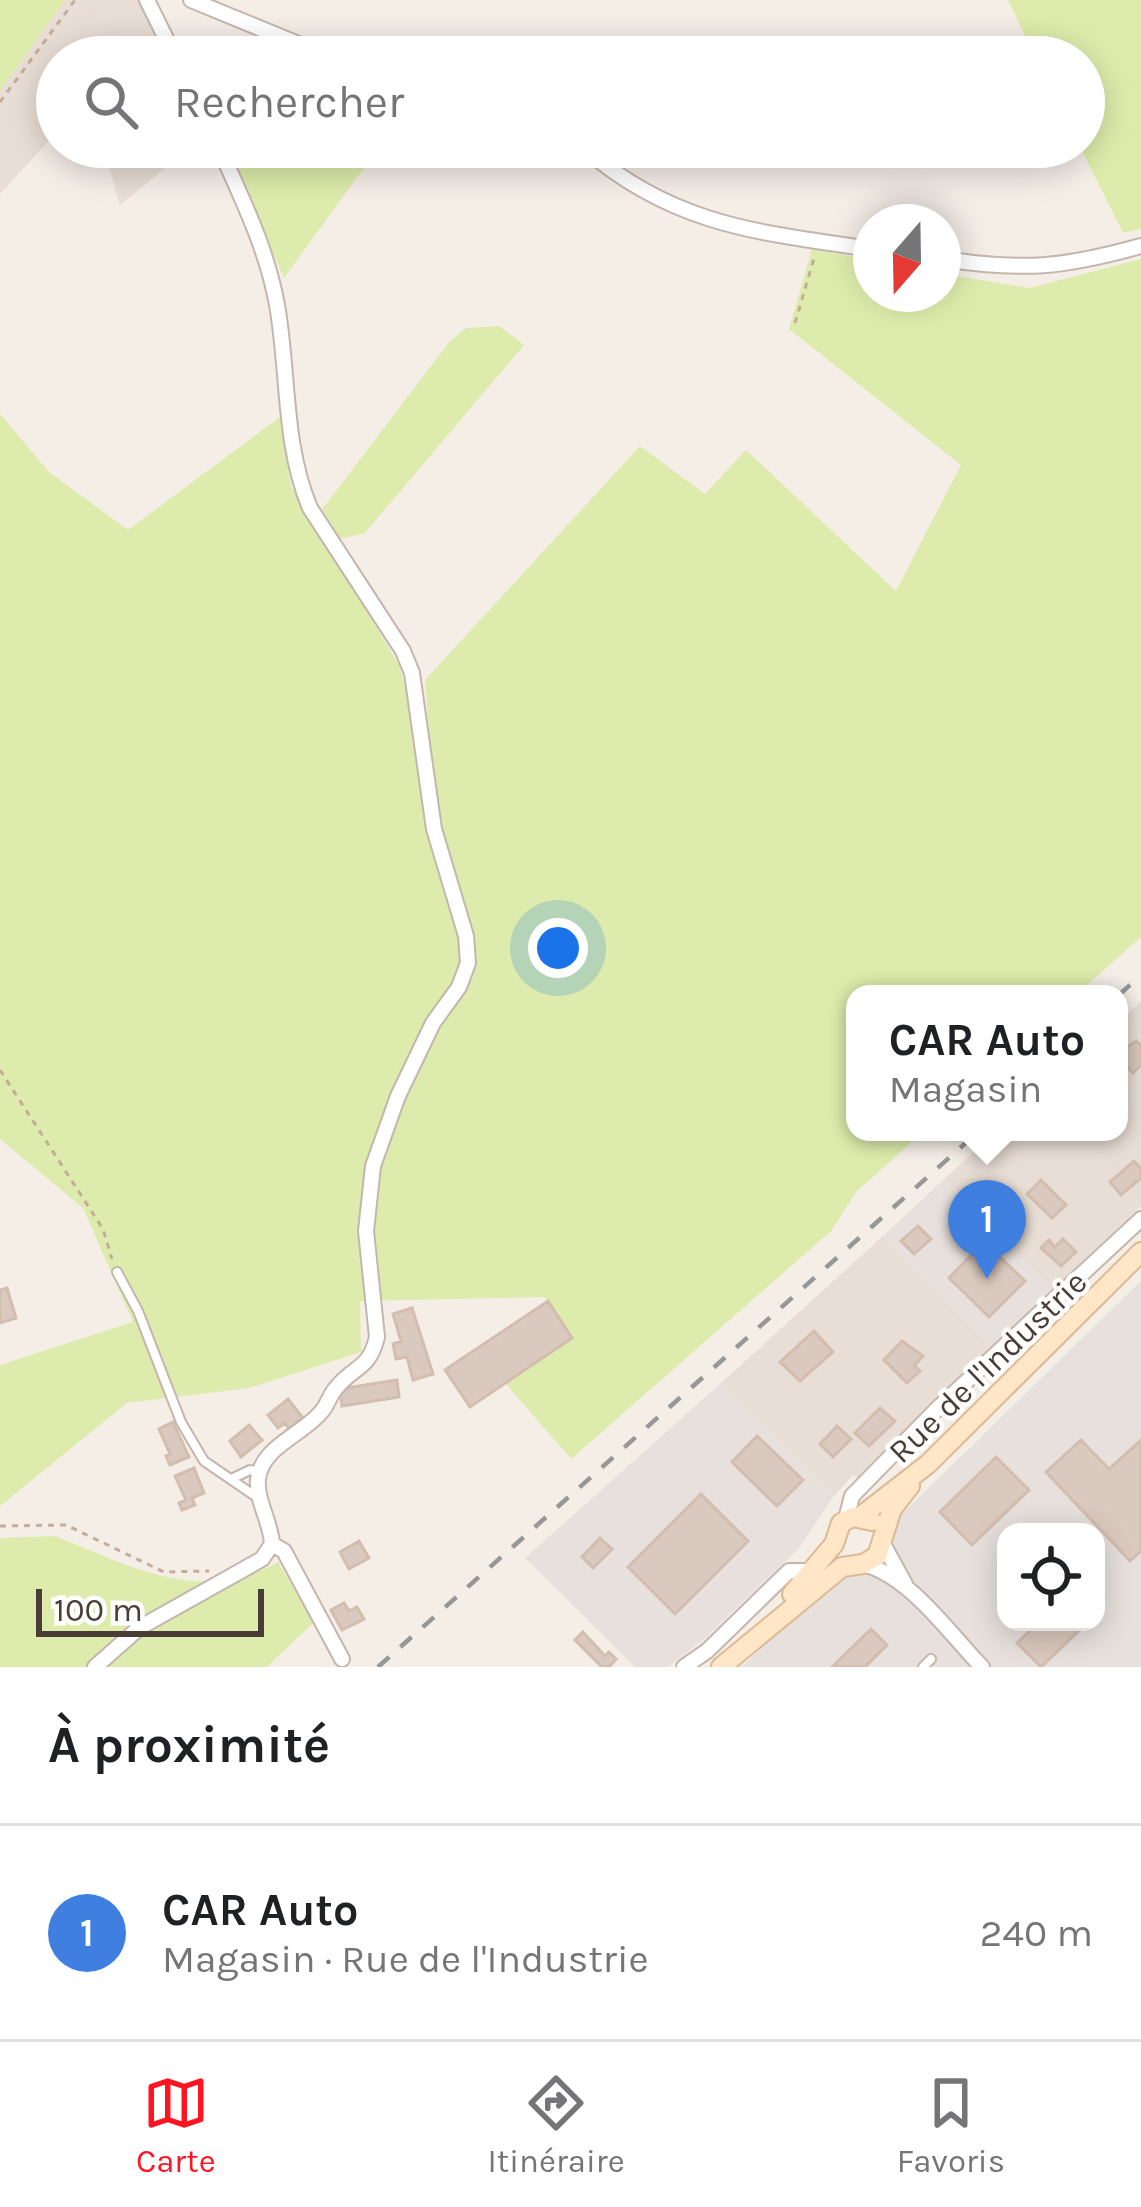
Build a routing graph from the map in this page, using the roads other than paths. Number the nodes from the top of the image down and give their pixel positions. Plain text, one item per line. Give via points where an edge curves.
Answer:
1 (147, 0) edge
2 (191, 0) edge
3 (165, 36) edge
4 (279, 36) edge
5 (228, 168) edge
6 (609, 168) edge
7 (853, 246) edge
8 (1141, 246) edge
9 (961, 261) edge
10 (1141, 1219) edge
11 (1141, 1252) edge
12 (117, 1272) road end
13 (928, 1464) junction
14 (259, 1472) junction
15 (230, 1480) junction
16 (261, 1500) junction
17 (854, 1518) junction
18 (882, 1539) junction
19 (272, 1544) junction
20 (834, 1544) junction
21 (859, 1564) junction
22 (814, 1571) junction
23 (911, 1594) junction
24 (744, 1646) junction
25 (342, 1659) dead end
26 (95, 1667) edge
27 (684, 1667) edge
28 (721, 1667) edge
29 (982, 1667) edge

1 - 3 street
2 - 4 street
5 - 14 street via 278,308 301,486 412,673 434,829 466,936 464,978 433,1022 373,1166 366,1232 373,1354
6 - 7 street via 722,225
8 - 9 street via 1059,266
10 - 17 street, Rue de l'Industrie via 852,1496
11 - 13 main road, Rue de l'Industrie
12 - 15 lane via 182,1422 204,1461
13 - 17 main road, Rue de l'Industrie
13 - 18 main road, Rue de l'Industrie via 892,1509
14 - 15 lane
14 - 16 street
15 - 16 lane
16 - 19 street
17 - 18 main road via 874,1522
17 - 20 main road via 836,1529
18 - 21 main road via 877,1556
18 - 23 street
19 - 25 street via 284,1552
19 - 26 street via 262,1558 140,1628
20 - 21 main road
20 - 22 main road
21 - 23 street
21 - 24 main road via 842,1567
22 - 24 main road
22 - 27 street via 789,1571
23 - 29 street
24 - 28 main road

